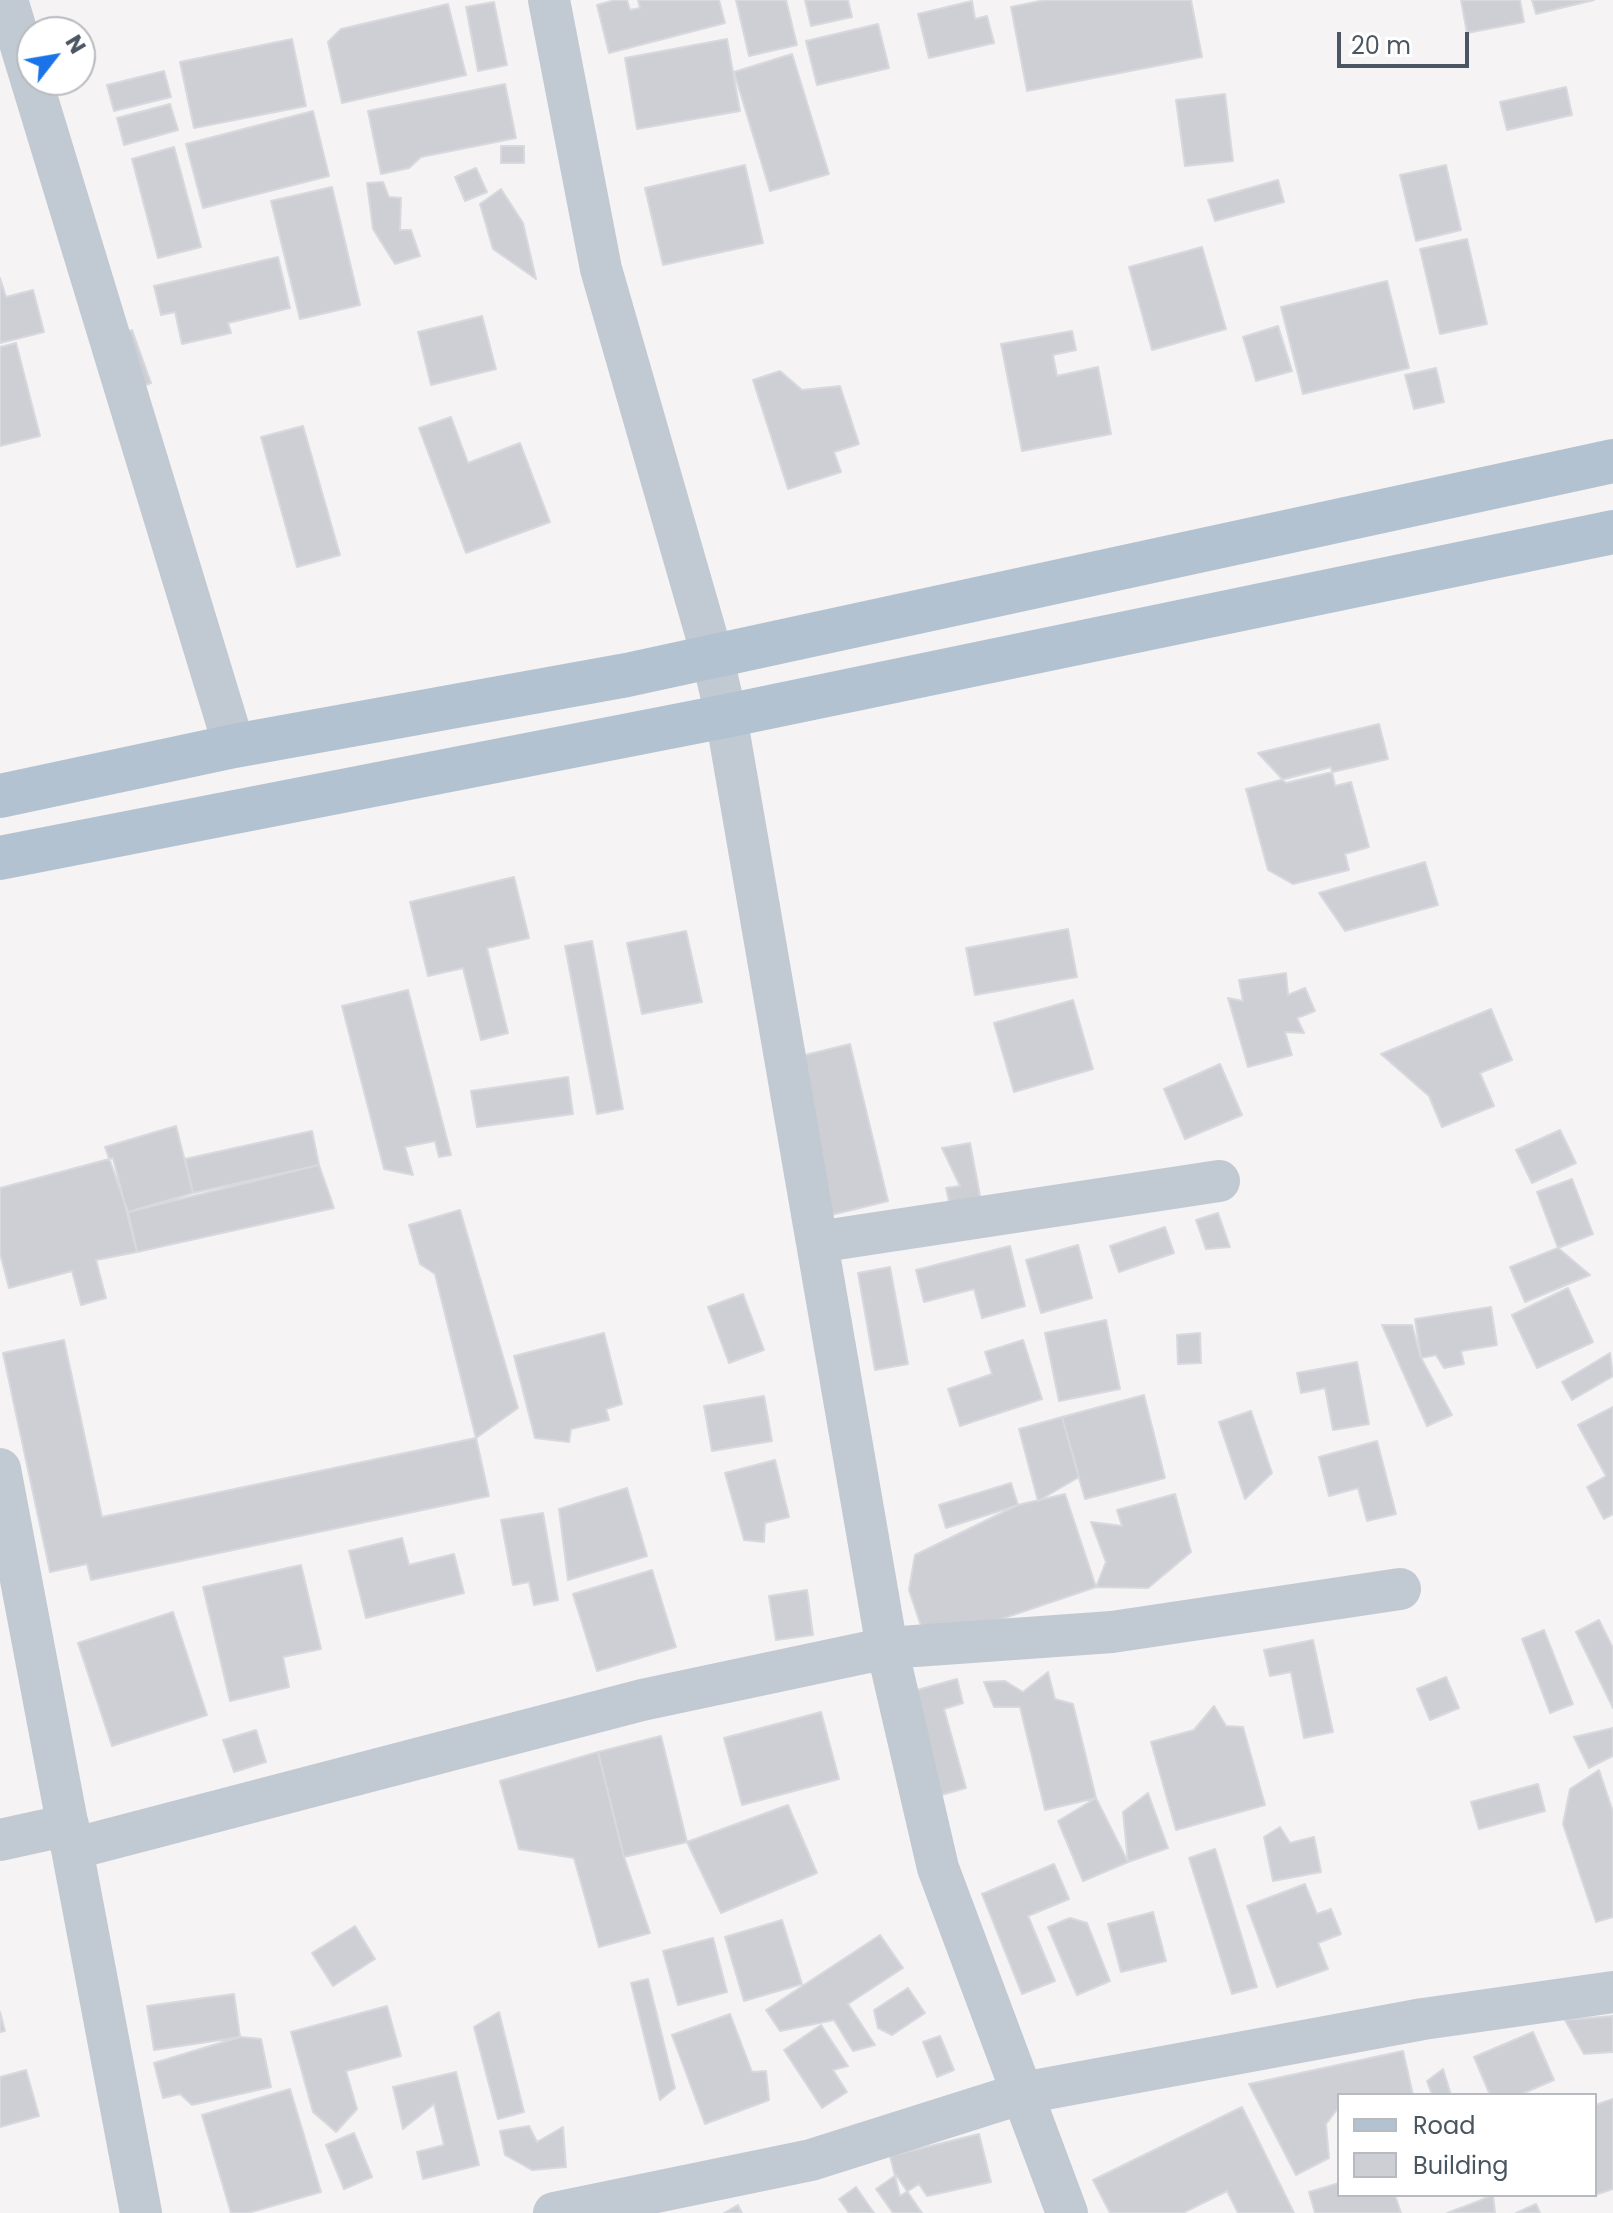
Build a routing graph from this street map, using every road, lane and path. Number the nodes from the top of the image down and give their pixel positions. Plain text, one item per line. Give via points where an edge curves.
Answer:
1 (7, 0) edge
2 (549, 0) edge
3 (1613, 461) edge
4 (1613, 532) edge
5 (712, 655) junction
6 (726, 716) junction
7 (234, 746) junction
8 (0, 796) edge
9 (0, 858) edge
10 (1219, 1181) dead end
11 (817, 1242) junction
12 (0, 1469) edge
13 (1400, 1589) dead end
14 (887, 1648) junction
15 (70, 1837) junction
16 (0, 1840) edge
17 (1613, 1992) edge
18 (1023, 2093) junction
19 (141, 2213) edge
20 (554, 2213) edge
21 (1067, 2213) edge

1 - 7 street
2 - 5 street via 601,269
3 - 5 main road
4 - 6 main road
5 - 6 street
5 - 7 main road
6 - 9 main road
6 - 11 street
7 - 8 main road
10 - 11 street
11 - 14 street
12 - 15 street
13 - 14 street via 1112,1632
14 - 15 street via 642,1700
14 - 18 street via 938,1868
15 - 16 street
15 - 19 street
17 - 18 street via 1423,2019
18 - 20 street via 811,2160
18 - 21 street

